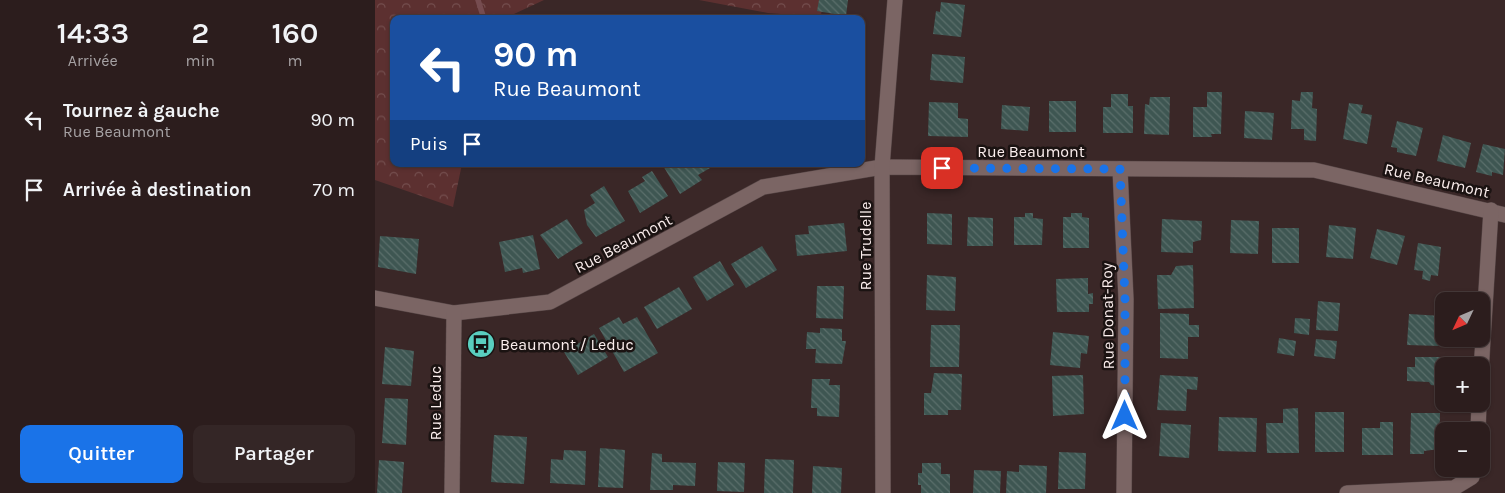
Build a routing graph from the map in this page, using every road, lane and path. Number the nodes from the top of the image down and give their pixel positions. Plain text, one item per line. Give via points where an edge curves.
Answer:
1 (895, 0) edge
2 (882, 167) junction
3 (1120, 169) junction
4 (1498, 212) edge
5 (375, 298) edge
6 (454, 313) junction
7 (1483, 357) edge
8 (1471, 477) edge
9 (452, 493) edge
10 (883, 493) edge
11 (1124, 493) edge
12 (1347, 493) edge

1 - 2 street, Rue Trudelle
2 - 3 street, Rue Beaumont
2 - 6 street, Rue Beaumont via 763,187 550,302
2 - 10 street, Rue Trudelle
3 - 4 street, Rue Beaumont via 1315,170
3 - 11 street, Rue Donat-Roy via 1125,299
4 - 7 street
5 - 6 street, Rue Beaumont
6 - 9 street, Rue Leduc
8 - 12 street via 1455,488

